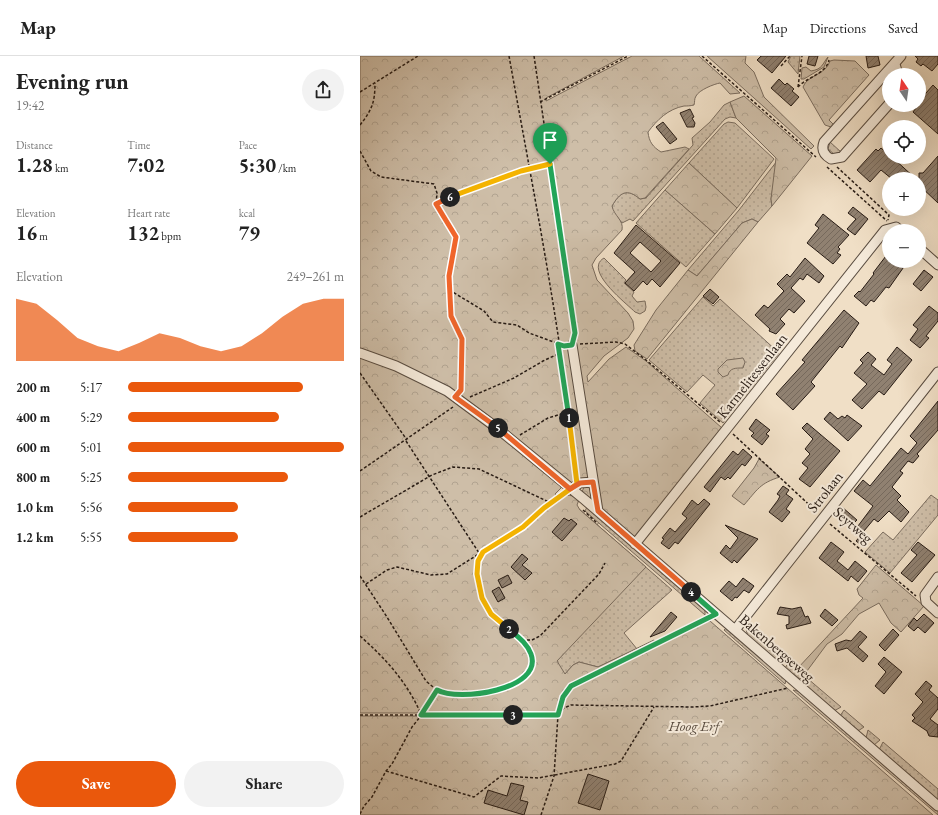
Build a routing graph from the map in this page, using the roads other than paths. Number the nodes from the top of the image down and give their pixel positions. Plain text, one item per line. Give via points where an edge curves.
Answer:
1 (901, 56) edge
2 (895, 64) junction
3 (891, 68) edge
4 (896, 68) edge
5 (882, 78) edge
6 (882, 112) edge
7 (882, 234) edge
8 (926, 254) edge
9 (938, 265) edge
10 (572, 345) road end
11 (360, 353) edge
12 (938, 372) edge
13 (593, 482) junction
14 (574, 487) junction
15 (598, 511) junction
16 (635, 544) junction
17 (938, 577) edge
18 (938, 613) edge
19 (735, 630) junction
20 (938, 806) edge

1 - 2 street
2 - 3 street
2 - 4 street
5 - 6 street via 823,144 827,156 836,159 844,155
7 - 16 street, Karmelitessenlaan
8 - 9 street
10 - 13 street
11 - 14 street, Bakenbergseweg via 422,377 455,397
12 - 19 street, Strolaan
13 - 14 street
13 - 15 street
14 - 15 street, Bakenbergseweg
15 - 16 street, Bakenbergseweg
16 - 19 street, Bakenbergseweg
17 - 18 street via 926,592 926,600
19 - 20 street, Bakenbergseweg

